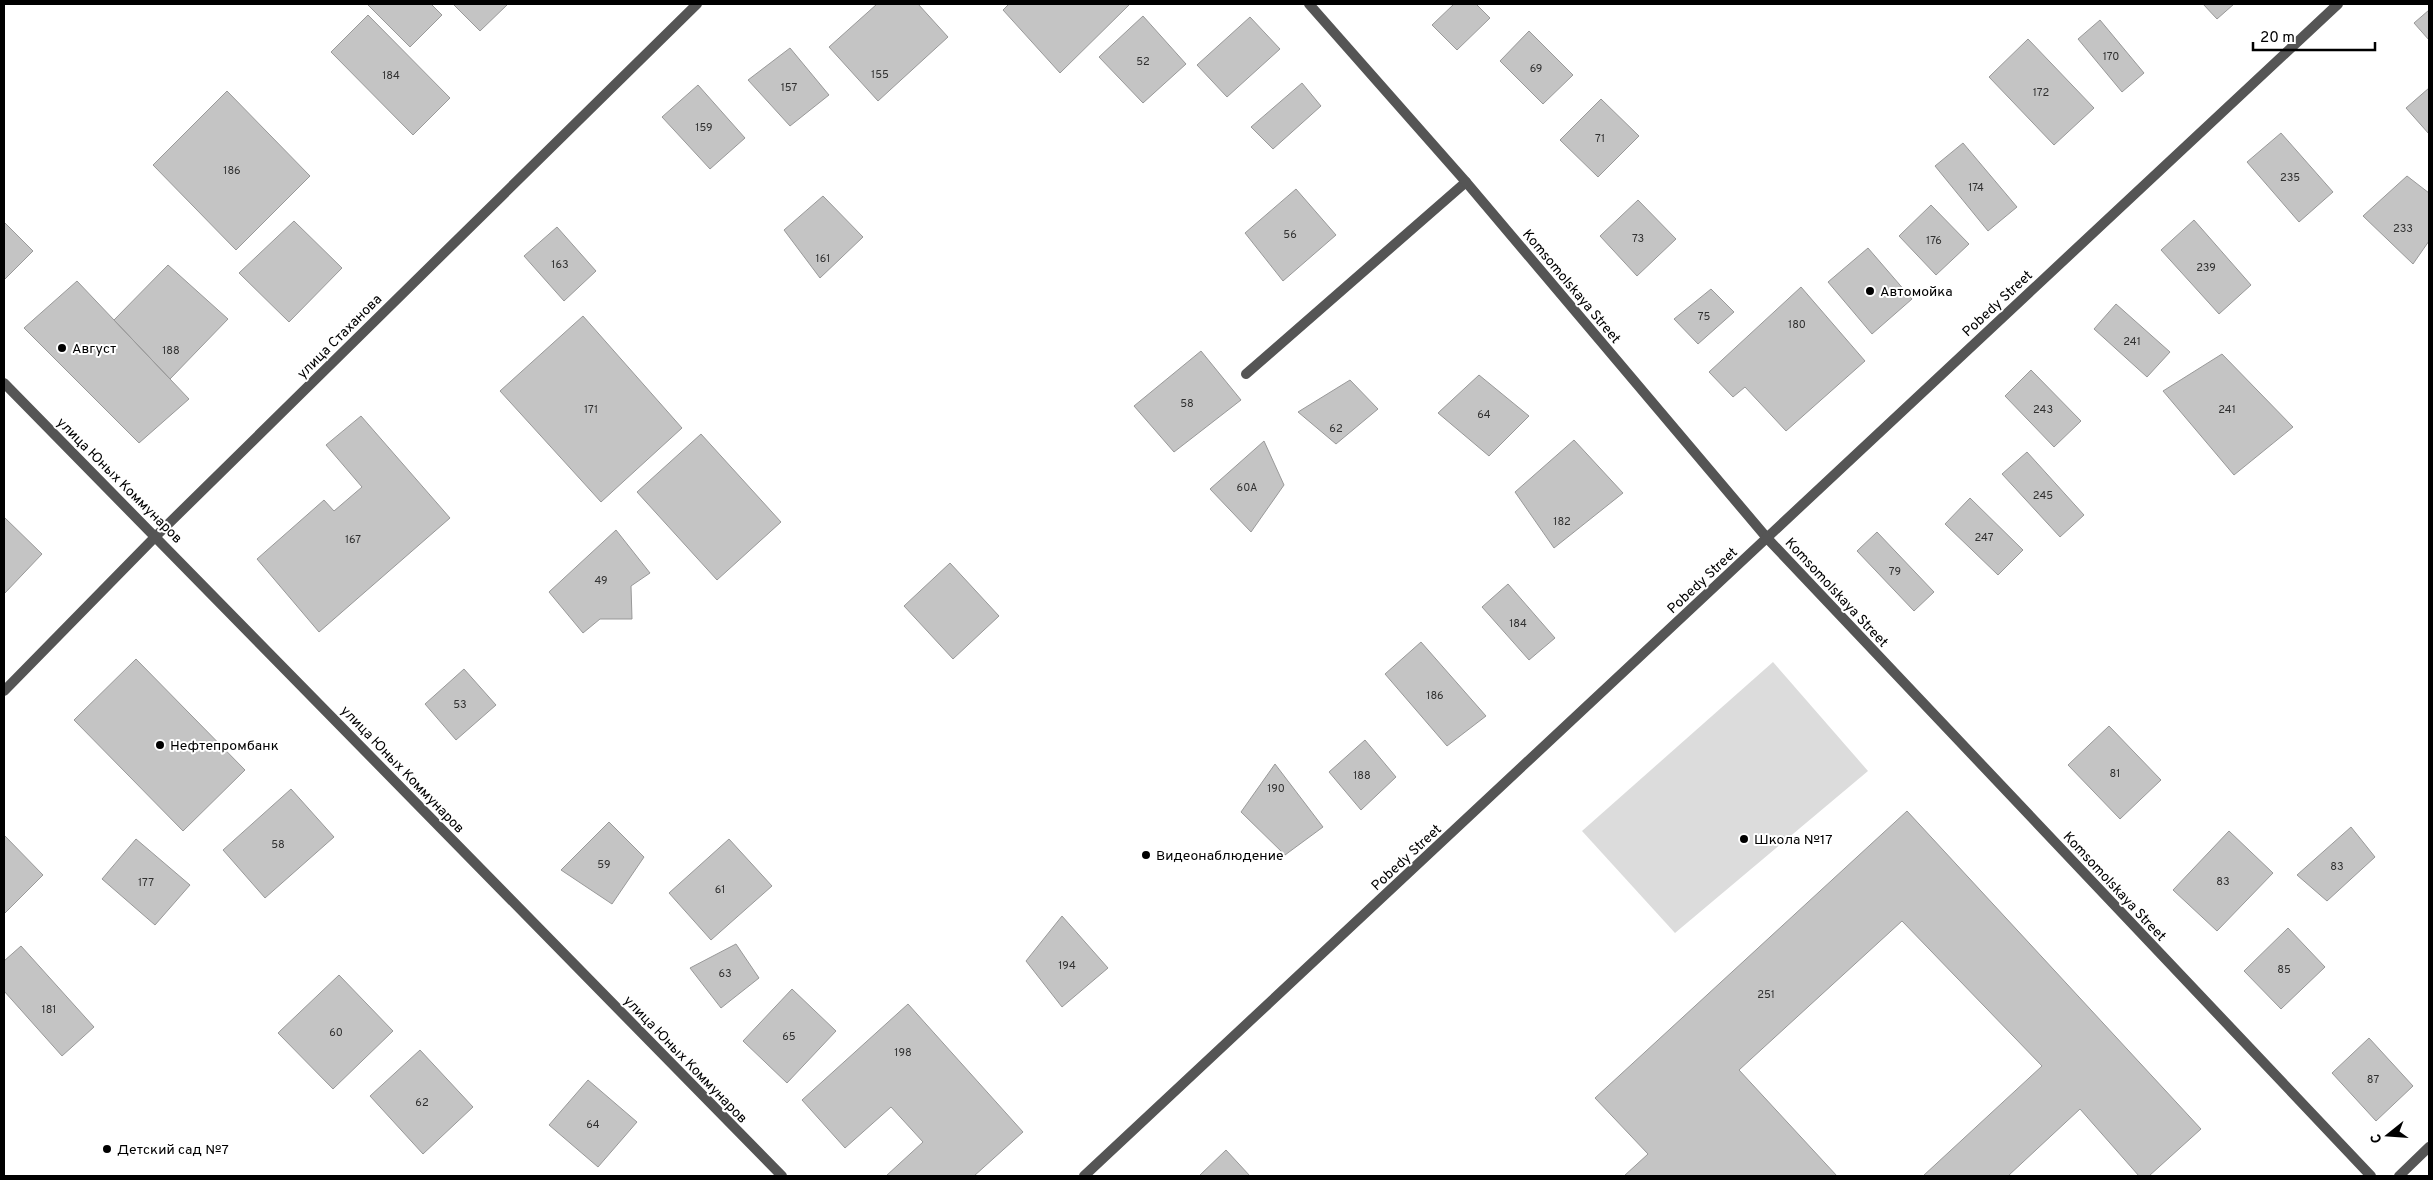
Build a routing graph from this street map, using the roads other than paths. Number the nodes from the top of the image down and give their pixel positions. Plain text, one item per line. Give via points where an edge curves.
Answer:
1 (696, 4) edge
2 (1309, 4) edge
3 (2338, 4) edge
4 (1466, 182) junction
5 (1246, 374) dead end
6 (4, 383) edge
7 (156, 536) junction
8 (1767, 538) junction
9 (4, 691) edge
10 (2429, 1147) edge
11 (782, 1176) edge
12 (1084, 1176) edge
13 (2370, 1176) edge
14 (2399, 1176) edge

1 - 7 street, улица Стаханова
2 - 4 street, Komsomolskaya Street
3 - 8 street, Pobedy Street
4 - 5 street
4 - 8 street, Komsomolskaya Street
6 - 7 street, улица Юных Коммунаров
7 - 9 street, улица Стаханова
7 - 11 street, улица Юных Коммунаров
8 - 12 street, Pobedy Street
8 - 13 street, Komsomolskaya Street
10 - 14 street

